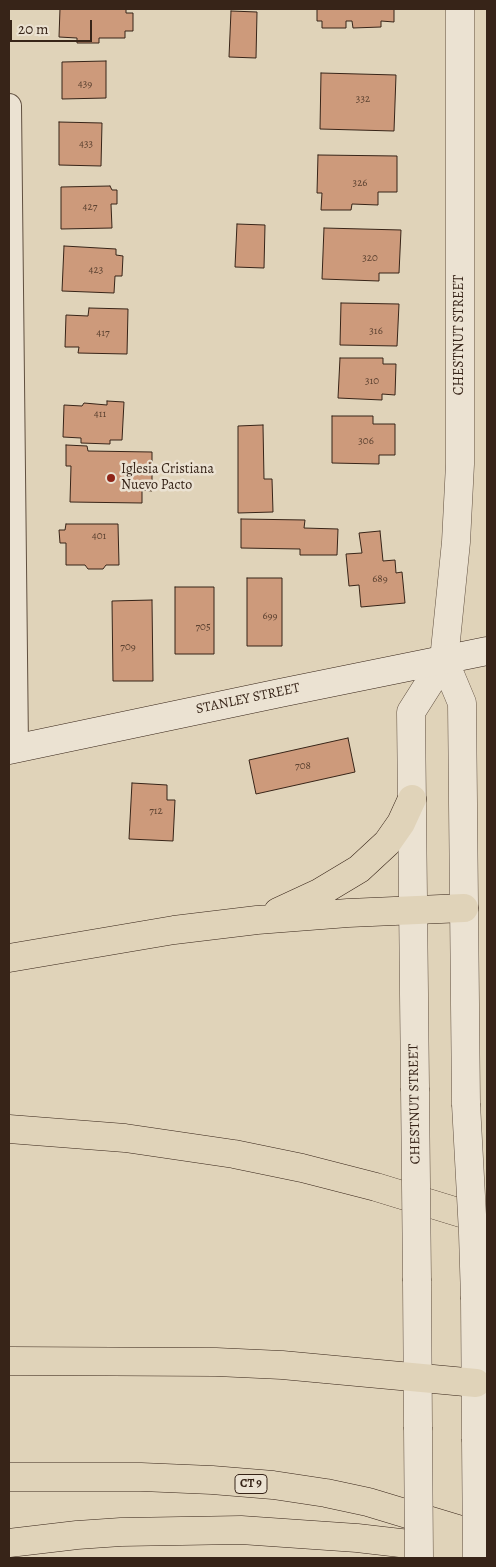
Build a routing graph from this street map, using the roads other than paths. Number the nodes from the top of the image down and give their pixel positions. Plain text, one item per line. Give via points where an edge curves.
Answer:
1 (460, 9) edge
2 (9, 106) edge
3 (487, 651) edge
4 (444, 660) junction
5 (12, 749) edge
6 (412, 799) junction
7 (464, 908) junction
8 (413, 910) junction
9 (257, 920) junction
10 (9, 958) edge
11 (10, 1129) edge
12 (487, 1221) edge
13 (9, 1361) edge
14 (418, 1377) junction
15 (476, 1383) junction
16 (9, 1477) edge
17 (487, 1538) edge
18 (9, 1543) edge
19 (487, 1553) edge
20 (419, 1558) edge
21 (477, 1558) edge

1 - 4 street, CHESTNUT STREET via 460,464
2 - 5 street
3 - 4 street, STANLEY STREET
4 - 5 street, STANLEY STREET
4 - 6 street, CHESTNUT STREET via 411,712
4 - 7 street, CHESTNUT STREET via 462,703
6 - 8 street, CHESTNUT STREET
6 - 9 highway via 387,843 360,869 319,893
7 - 8 highway
7 - 15 street, CHESTNUT STREET, bridge via 466,1104
8 - 9 highway
8 - 14 street, CHESTNUT STREET, bridge
9 - 10 highway via 174,930
11 - 12 highway via 125,1138 234,1154 376,1187
13 - 14 highway via 222,1362
14 - 15 highway
14 - 20 street, CHESTNUT STREET, bridge
15 - 21 street, CHESTNUT STREET, bridge
16 - 17 highway, CT 9 via 141,1477 273,1486 368,1502
18 - 19 highway via 121,1532 231,1530 357,1538

